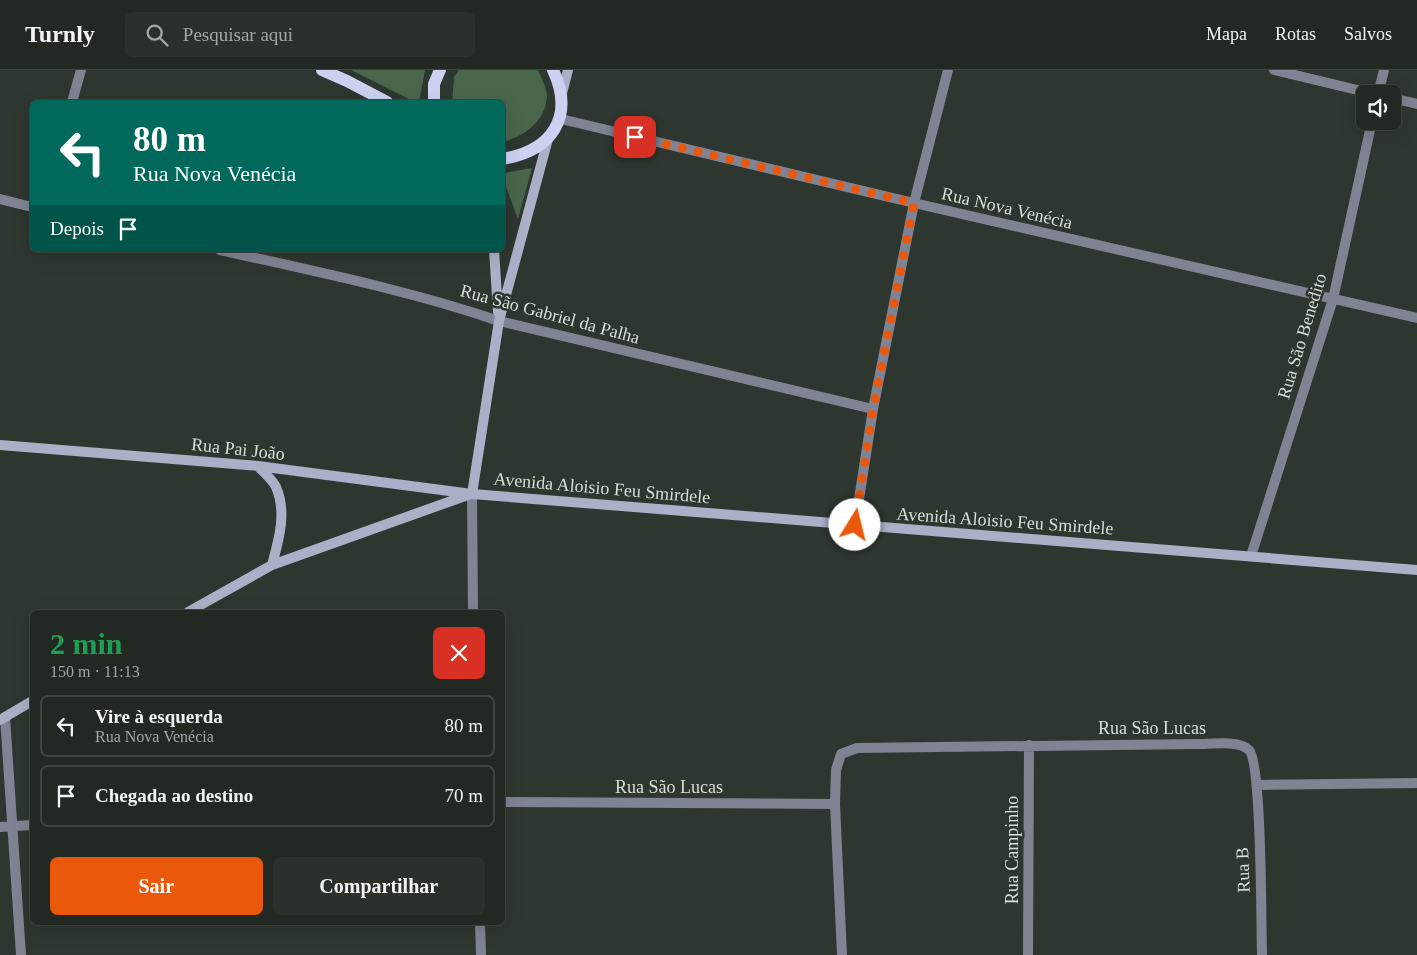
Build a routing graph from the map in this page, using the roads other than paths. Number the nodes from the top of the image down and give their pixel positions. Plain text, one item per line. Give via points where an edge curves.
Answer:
1 (81, 70) edge
2 (322, 70) edge
3 (440, 70) edge
4 (553, 70) edge
5 (568, 70) edge
6 (948, 70) edge
7 (1274, 70) edge
8 (1384, 70) edge
9 (1379, 85) edge
10 (1356, 89) edge
11 (560, 98) junction
12 (73, 100) edge
13 (383, 100) edge
14 (434, 100) edge
15 (1401, 100) edge
16 (1417, 104) edge
17 (561, 119) junction
18 (1370, 130) edge
19 (548, 139) junction
20 (505, 158) edge
21 (0, 200) edge
22 (914, 203) junction
23 (30, 207) edge
24 (229, 252) edge
25 (494, 252) edge
26 (1333, 299) junction
27 (1417, 318) edge
28 (499, 320) junction
29 (873, 409) junction
30 (0, 445) edge
31 (258, 466) junction
32 (472, 494) junction
33 (855, 525) junction
34 (1251, 556) junction
35 (272, 565) junction
36 (1417, 570) edge
37 (192, 610) edge
38 (473, 610) edge
39 (30, 702) edge
40 (2, 718) edge
41 (1029, 745) junction
42 (1417, 783) edge
43 (1257, 785) junction
44 (505, 802) edge
45 (835, 804) junction
46 (30, 825) edge
47 (0, 826) edge
48 (13, 826) junction
49 (480, 925) edge
50 (21, 955) edge
51 (481, 955) edge
52 (842, 955) edge
53 (1028, 955) edge
54 (1262, 955) edge

1 - 12 street
2 - 13 main road
3 - 14 main road via 434,84
4 - 11 main road
5 - 11 street
6 - 22 street
7 - 10 street
8 - 9 street
11 - 17 main road
15 - 16 street
17 - 19 main road
17 - 22 street, Rua Nova Venécia
18 - 26 street, Rua São Benedito
19 - 20 main road via 525,153
19 - 28 street
21 - 23 street
22 - 26 street, Rua Nova Venécia
22 - 29 street
24 - 28 street, Rua São Gabriel da Palha via 388,288
25 - 28 street
26 - 27 street, Rua Nova Venécia
26 - 34 street, Rua São Benedito
28 - 29 street, Rua São Gabriel da Palha
28 - 32 street
29 - 33 street
30 - 31 street, Rua Pai João
31 - 32 street, Rua Pai João
31 - 35 street via 275,485 281,507 281,532
32 - 33 street, Avenida Aloisio Feu Smirdele
32 - 35 street
32 - 38 street
33 - 34 street, Avenida Aloisio Feu Smirdele
34 - 36 street, Avenida Aloisio Feu Smirdele
35 - 37 street
39 - 40 street
40 - 48 street
41 - 43 street, Rua São Lucas via 1237,744 1253,755
41 - 45 street, Rua São Lucas via 857,748 841,754 836,770
41 - 53 street, Rua Campinho
42 - 43 street
43 - 54 street, Rua B
44 - 45 street, Rua São Lucas
45 - 52 street
46 - 48 street
47 - 48 street
48 - 50 street
49 - 51 street

